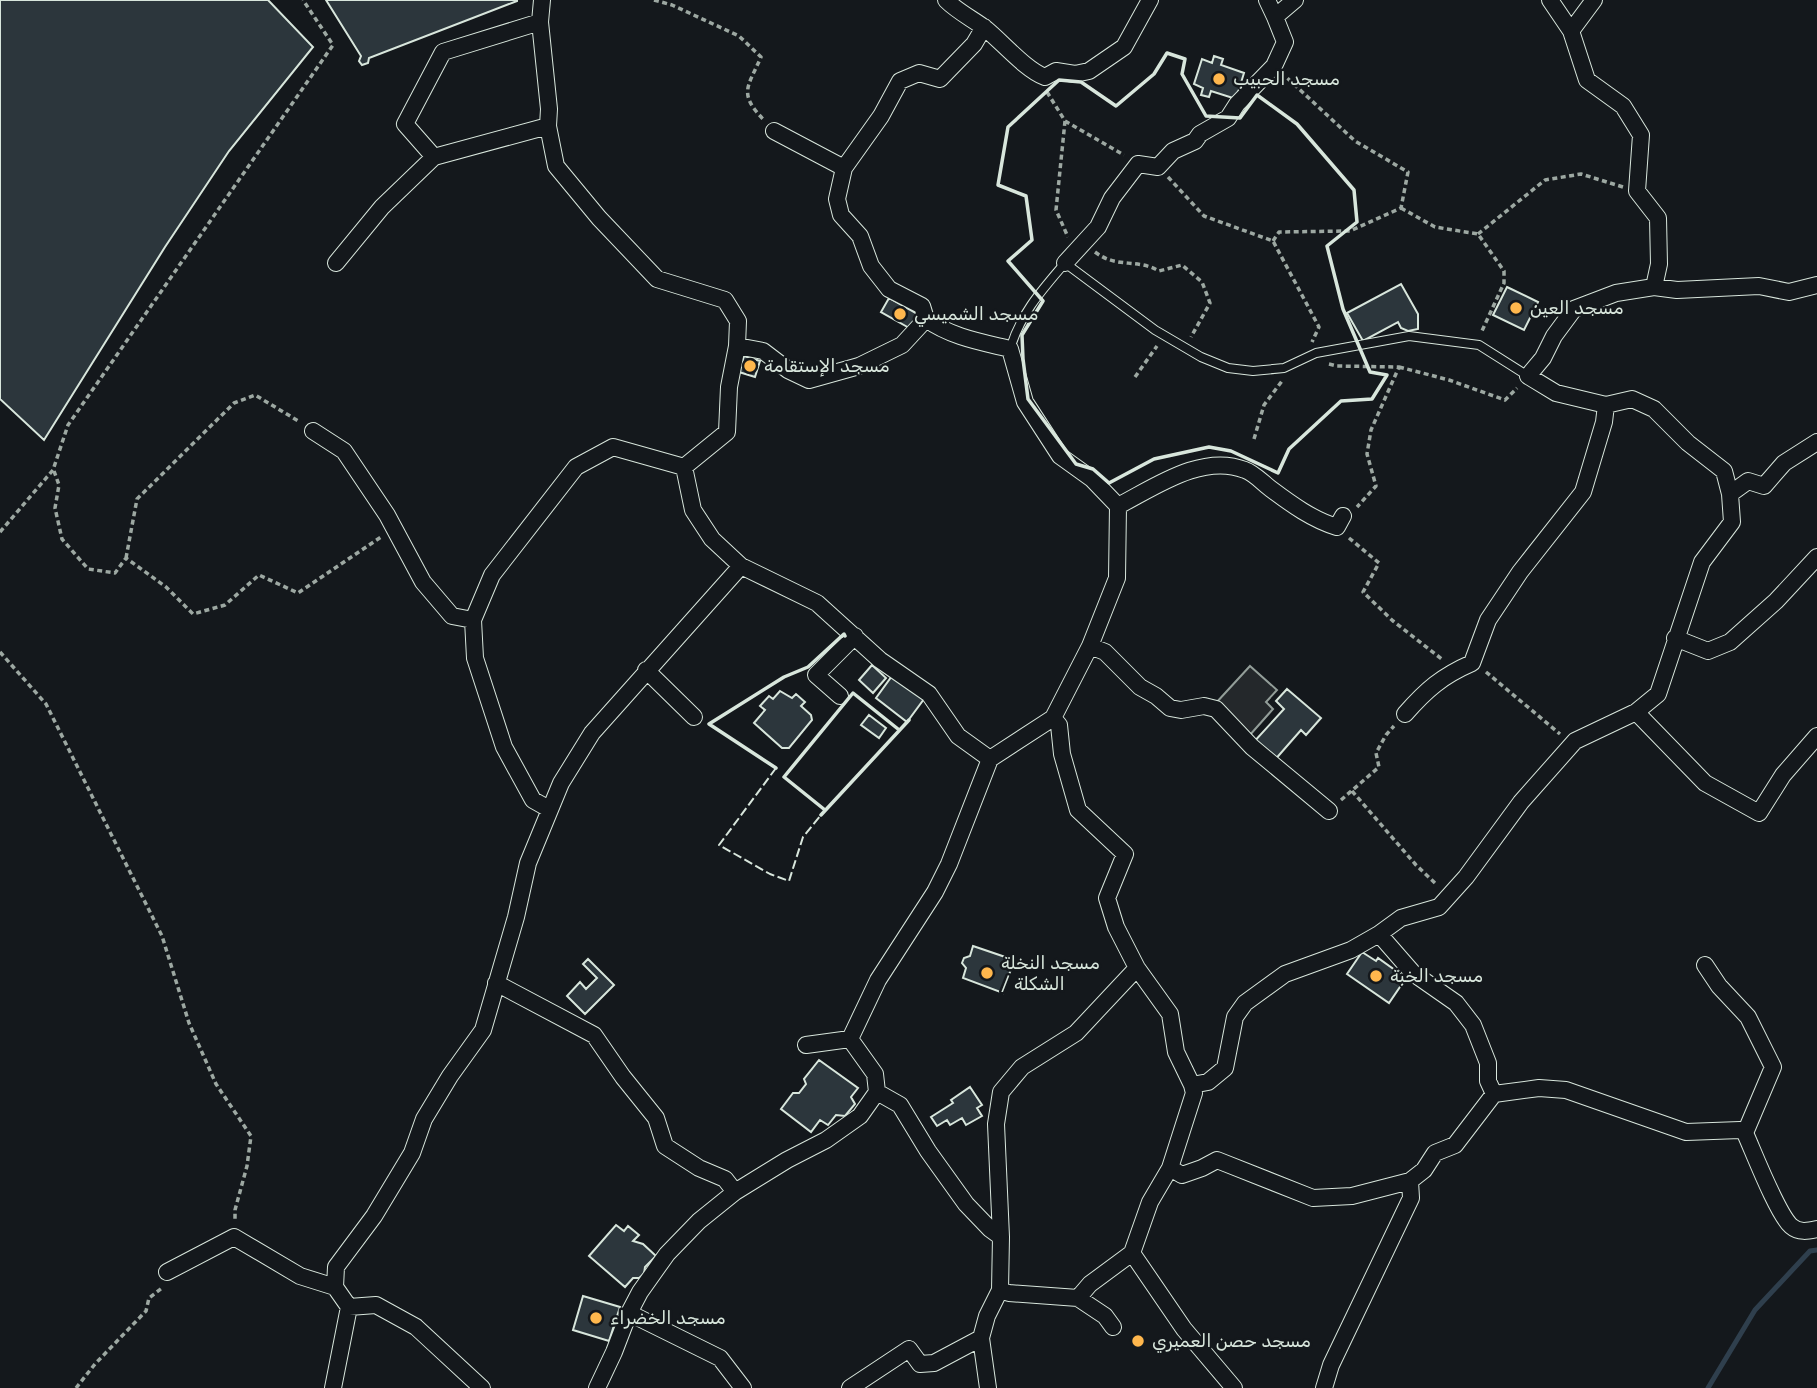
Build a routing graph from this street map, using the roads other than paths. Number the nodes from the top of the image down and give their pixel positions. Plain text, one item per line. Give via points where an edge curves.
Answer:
1 (542, 0) edge
2 (946, 0) edge
3 (1150, 0) edge
4 (1267, 0) edge
5 (1295, 0) edge
6 (1550, 0) edge
7 (1594, 0) edge
8 (1275, 16) junction
9 (540, 22) junction
10 (984, 27) junction
11 (1572, 31) junction
12 (548, 126) junction
13 (774, 131) road end
14 (434, 157) junction
15 (844, 168) junction
16 (1074, 253) junction
17 (336, 263) dead end
18 (1817, 285) edge
19 (1654, 287) junction
20 (926, 319) junction
21 (737, 346) junction
22 (1010, 349) junction
23 (1528, 376) junction
24 (1605, 405) junction
25 (313, 431) road end
26 (1817, 442) edge
27 (684, 467) junction
28 (1730, 494) junction
29 (1118, 506) junction
30 (1340, 522) road end
31 (1817, 556) edge
32 (741, 566) junction
33 (473, 620) junction
34 (855, 636) junction
35 (1675, 638) junction
36 (1090, 646) junction
37 (646, 670) junction
38 (840, 696) dead end
39 (1636, 712) junction
40 (1405, 715) road end
41 (694, 718) dead end
42 (1053, 718) junction
43 (1817, 736) edge
44 (990, 758) junction
45 (549, 809) junction
46 (1329, 811) road end
47 (1379, 934) junction
48 (1704, 965) dead end
49 (1137, 968) junction
50 (496, 982) junction
51 (850, 1039) junction
52 (806, 1045) dead end
53 (1192, 1085) junction
54 (877, 1092) junction
55 (1494, 1094) junction
56 (1745, 1133) junction
57 (1170, 1168) junction
58 (1410, 1181) junction
59 (736, 1192) junction
60 (1817, 1229) edge
61 (1001, 1237) junction
62 (1132, 1253) junction
63 (167, 1272) road end
64 (335, 1287) junction
65 (1000, 1290) junction
66 (1077, 1298) junction
67 (349, 1307) junction
68 (629, 1313) junction
69 (1113, 1328) dead end
70 (981, 1338) junction
71 (334, 1388) edge
72 (482, 1388) edge
73 (597, 1388) edge
74 (743, 1388) edge
75 (850, 1388) edge
76 (988, 1388) edge
77 (1234, 1388) edge
78 (1324, 1388) edge

1 - 9 street
2 - 10 street
3 - 10 street via 1124,47 1089,71 1074,74 1056,71 1045,77 1034,73
4 - 8 street
5 - 8 street
6 - 11 street
7 - 11 street
8 - 16 street via 1285,42 1274,66 1228,117 1195,141 1173,151 1158,167 1138,164 1112,198 1098,227
9 - 12 street
9 - 14 street via 443,52 405,124
10 - 15 street via 940,79 919,73 900,80
11 - 19 street via 1587,80 1623,106 1641,135 1637,191 1658,218 1659,264
12 - 14 street
12 - 21 street via 556,166 599,218 657,279 725,300 738,321
13 - 15 street
14 - 17 street via 382,207
15 - 20 street via 837,199 841,215 860,236 871,266 889,289 922,306
16 - 22 lane via 1029,306
16 - 23 lane via 1164,335 1228,368 1284,369 1322,352 1409,337 1479,345
18 - 19 street via 1789,292 1759,286
19 - 23 street via 1616,293 1574,309
20 - 21 street via 902,345 859,366 809,380 763,351
20 - 22 street via 957,335
21 - 27 street via 727,432
22 - 29 street via 1025,402 1060,456
23 - 24 street via 1556,393
24 - 28 street via 1632,399 1654,410 1724,471
24 - 40 street via 1583,492 1488,620 1472,663 1429,687
25 - 33 street via 344,451 394,528 422,582 452,616
26 - 28 street via 1784,463 1763,485 1748,481
27 - 32 street via 693,510 712,539
27 - 33 street via 613,447 576,467 492,575
28 - 35 street via 1732,522 1702,562
29 - 30 street via 1210,464 1246,470 1325,524
29 - 36 street via 1117,578
31 - 35 street via 1730,642 1708,651
32 - 34 street via 817,603
32 - 37 street
33 - 45 street via 475,658 504,747 533,800
34 - 38 street via 816,675
34 - 44 street via 929,694 958,736
35 - 39 street via 1658,694
36 - 42 street
36 - 46 street via 1105,652 1170,709 1216,709 1252,747
37 - 41 street
37 - 45 street via 592,733
39 - 43 street via 1705,783 1759,813 1783,775
39 - 47 street via 1574,741 1439,907 1401,918
42 - 44 street
42 - 49 street via 1059,725 1078,810 1125,854 1107,898
44 - 51 street via 939,883 878,981
45 - 50 street via 528,863
47 - 53 street via 1351,950 1285,974 1245,1003 1235,1017 1225,1068 1208,1082
47 - 55 street via 1413,973 1456,1003 1474,1026
48 - 56 street via 1748,1017 1773,1067
49 - 53 street via 1170,1014 1175,1052
49 - 61 street via 1076,1033 1022,1067 1001,1092 996,1124
50 - 59 street via 594,1035 656,1118 665,1146 725,1179
50 - 64 street via 483,1030 424,1119 412,1153 374,1216 336,1267
51 - 52 street
51 - 54 street via 875,1073
53 - 57 street via 1194,1093
54 - 59 street via 860,1116
54 - 61 street via 900,1105 966,1204
55 - 56 street via 1566,1090 1686,1132
55 - 58 street via 1455,1144 1435,1153
56 - 60 street via 1791,1226 1801,1231
57 - 58 street via 1182,1175 1217,1160 1314,1199 1352,1196
57 - 62 street via 1150,1202
58 - 78 street via 1411,1198 1331,1364
59 - 68 street via 667,1254
61 - 65 street
62 - 66 street
62 - 77 street via 1184,1329
63 - 64 street via 234,1237 300,1276
64 - 67 street
65 - 66 street
65 - 70 street
66 - 69 street via 1105,1316
67 - 71 street
67 - 72 street via 376,1305 416,1328
68 - 73 street
68 - 74 street via 720,1358
70 - 75 street via 934,1363 920,1364 909,1349
70 - 76 street

